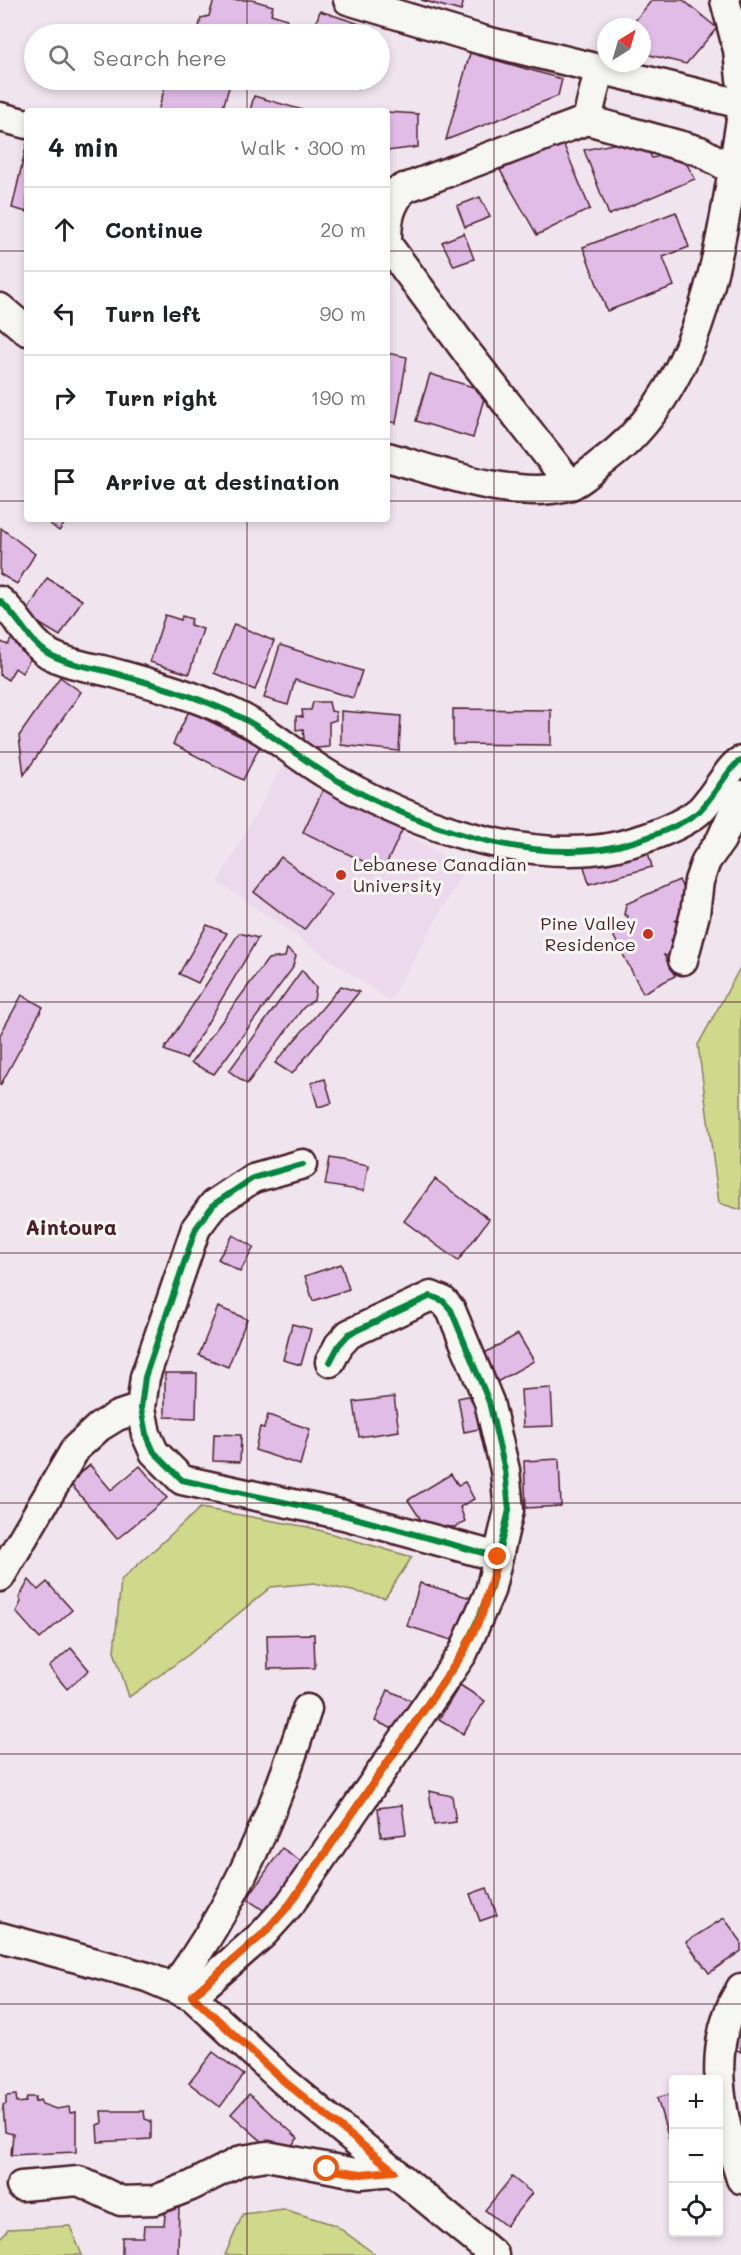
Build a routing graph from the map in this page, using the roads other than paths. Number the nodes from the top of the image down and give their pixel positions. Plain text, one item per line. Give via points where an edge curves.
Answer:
1 (348, 0) edge
2 (725, 0) edge
3 (597, 69) edge
4 (599, 72) edge
5 (607, 72) edge
6 (741, 79) edge
7 (741, 104) edge
8 (0, 117) edge
9 (587, 120) junction
10 (741, 120) edge
11 (24, 123) edge
12 (733, 170) junction
13 (396, 191) edge
14 (390, 210) edge
15 (390, 246) edge
16 (0, 309) edge
17 (24, 329) edge
18 (390, 458) edge
19 (571, 485) junction
20 (0, 601) edge
21 (741, 761) edge
22 (741, 795) edge
23 (731, 840) edge
24 (683, 960) dead end
25 (303, 1164) dead end
26 (330, 1362) dead end
27 (141, 1408) junction
28 (498, 1557) junction
29 (0, 1577) edge
30 (307, 1709) dead end
31 (0, 1936) edge
32 (741, 1988) edge
33 (183, 1992) junction
34 (394, 2171) junction
35 (741, 2179) edge
36 (21, 2186) dead end
37 (494, 2255) edge

1 - 3 street
2 - 6 street
4 - 9 street
5 - 7 street
8 - 11 street
9 - 12 street via 700,151
9 - 13 street
10 - 12 street
12 - 19 street via 710,291 692,343 636,434
13 - 14 street
15 - 19 street
16 - 17 street
18 - 19 street via 509,488 534,490
20 - 21 street via 37,643 58,658 166,688 233,713 355,790 430,824 483,840 529,849 592,850 644,838 698,812 719,790 732,767
22 - 23 street
23 - 24 street via 706,861
25 - 27 street via 253,1178 214,1204 196,1228 145,1377
26 - 28 street via 349,1334 431,1296 451,1310 489,1402 505,1470 509,1510
27 - 28 street via 154,1452 182,1480 344,1515
27 - 29 street via 99,1427 76,1448
28 - 33 street via 482,1614 463,1653 290,1904 263,1934
30 - 33 street via 282,1787 246,1870 197,1955
31 - 33 street via 147,1977
32 - 35 street via 723,2025 719,2045 722,2114
33 - 34 street
34 - 36 street via 361,2174 267,2156 242,2160 155,2200 121,2201 79,2181
34 - 37 street

